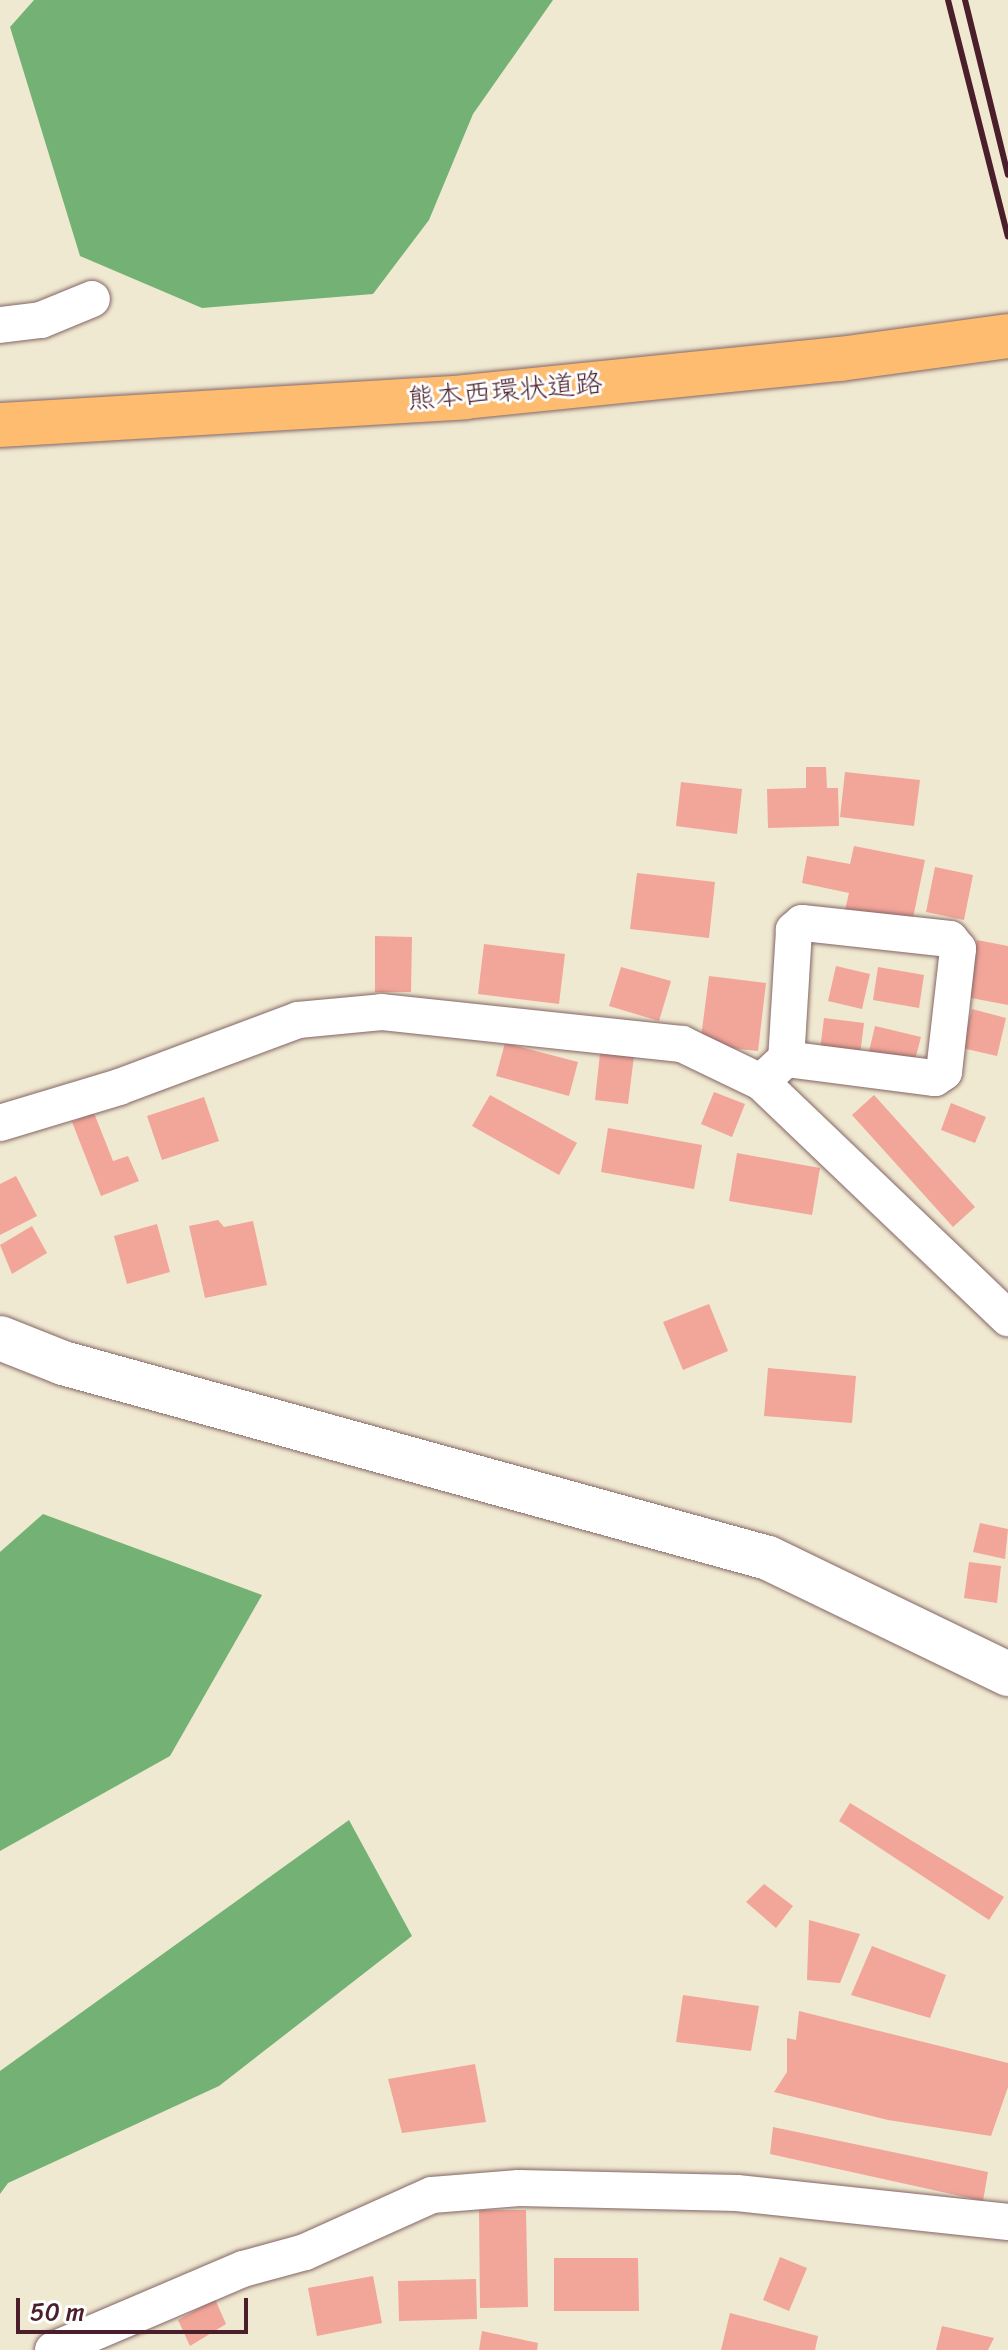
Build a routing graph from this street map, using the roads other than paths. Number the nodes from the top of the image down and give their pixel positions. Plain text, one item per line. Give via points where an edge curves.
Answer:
1 (92, 299) dead end
2 (0, 325) edge
3 (1008, 336) edge
4 (0, 425) edge
5 (774, 1070) junction
6 (0, 1123) edge
7 (1008, 1318) edge
8 (0, 1338) edge
9 (1008, 1674) edge
10 (1008, 2222) edge
11 (53, 2350) edge

1 - 2 street via 41,320
3 - 4 highway, 熊本西環状道路 via 840,359 465,397
5 - 5 street via 935,1078 944,1072 958,949 950,939 802,923 794,930
5 - 6 street via 682,1044 382,1012 298,1020 119,1087
5 - 7 street
8 - 9 street via 63,1363 768,1558
10 - 11 street via 737,2193 519,2188 432,2195 305,2252 243,2269

